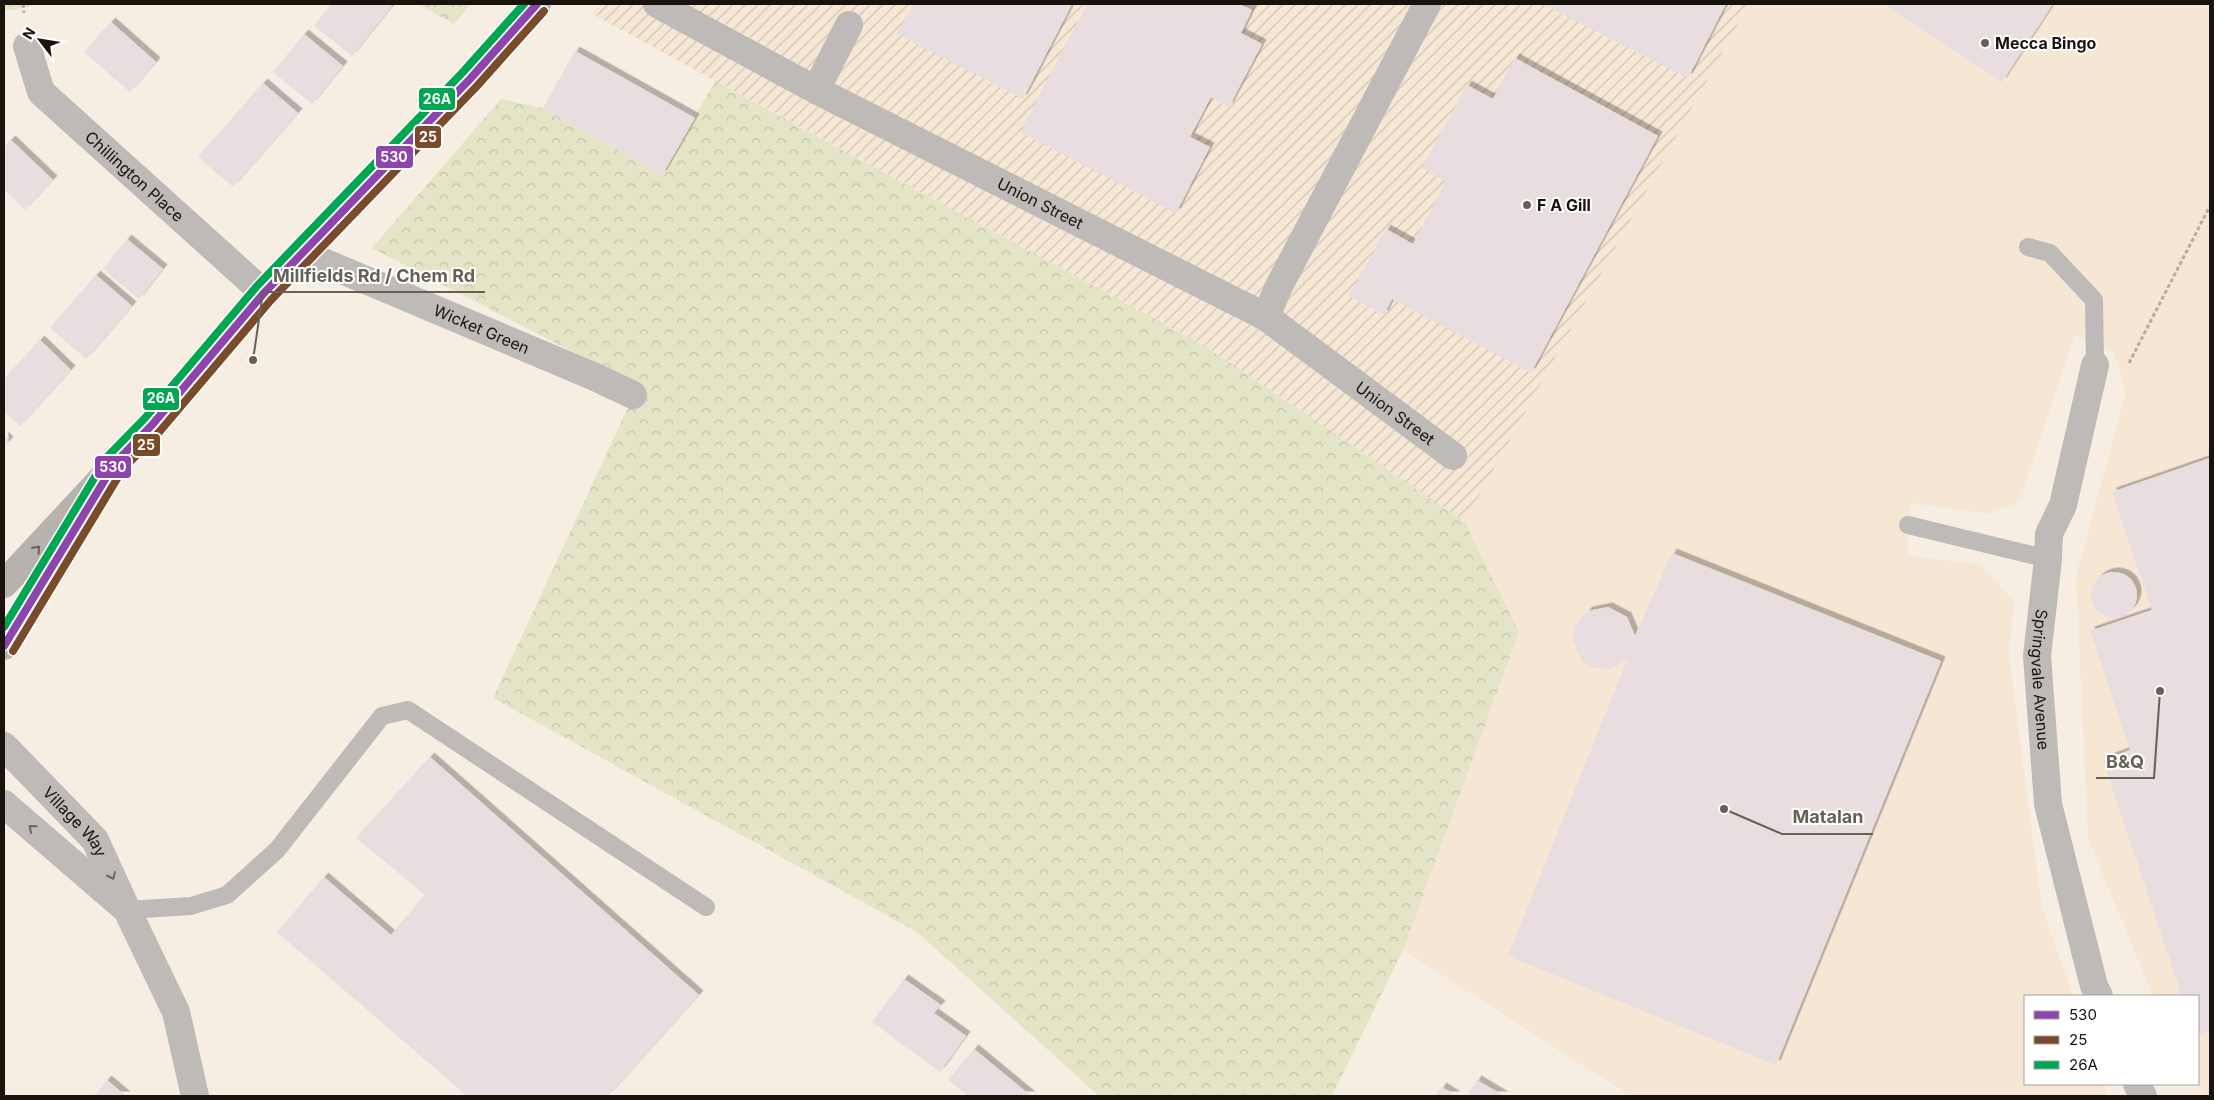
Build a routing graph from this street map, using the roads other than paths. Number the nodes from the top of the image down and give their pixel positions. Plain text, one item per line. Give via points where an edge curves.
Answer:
1 (537, 4) edge
2 (657, 4) edge
3 (1427, 4) edge
4 (849, 25) dead end
5 (27, 46) dead end
6 (816, 90) junction
7 (2028, 247) dead end
8 (302, 253) junction
9 (264, 293) junction
10 (1266, 317) junction
11 (2095, 365) joint
12 (633, 395) dead end
13 (1454, 456) dead end
14 (115, 463) junction
15 (1908, 525) dead end
16 (2048, 559) junction
17 (4, 584) edge
18 (4, 646) edge
19 (4, 746) edge
20 (4, 804) edge
21 (706, 907) dead end
22 (127, 910) junction
23 (2098, 995) edge
24 (195, 1096) edge

1 - 8 main road via 470,80
2 - 6 street, Union Street
3 - 10 street via 1278,288
4 - 6 street
5 - 9 street, Chillington Place via 41,92
6 - 10 street, Union Street
7 - 11 lane via 2050,253 2094,300
8 - 9 main road
8 - 12 street, Wicket Green
9 - 14 main road via 152,425
10 - 13 street, Union Street
11 - 16 street, Springvale Avenue via 2063,505 2049,534
17 -> 14 main road
14 - 18 main road
15 - 16 lane
16 - 23 street, Springvale Avenue via 2036,656 2048,804
19 -> 22 street, Village Way via 96,840
22 -> 20 street, Village Way
21 - 22 lane via 408,710 382,716 277,850 228,895 191,906
22 - 24 street, Village Way via 176,1012

